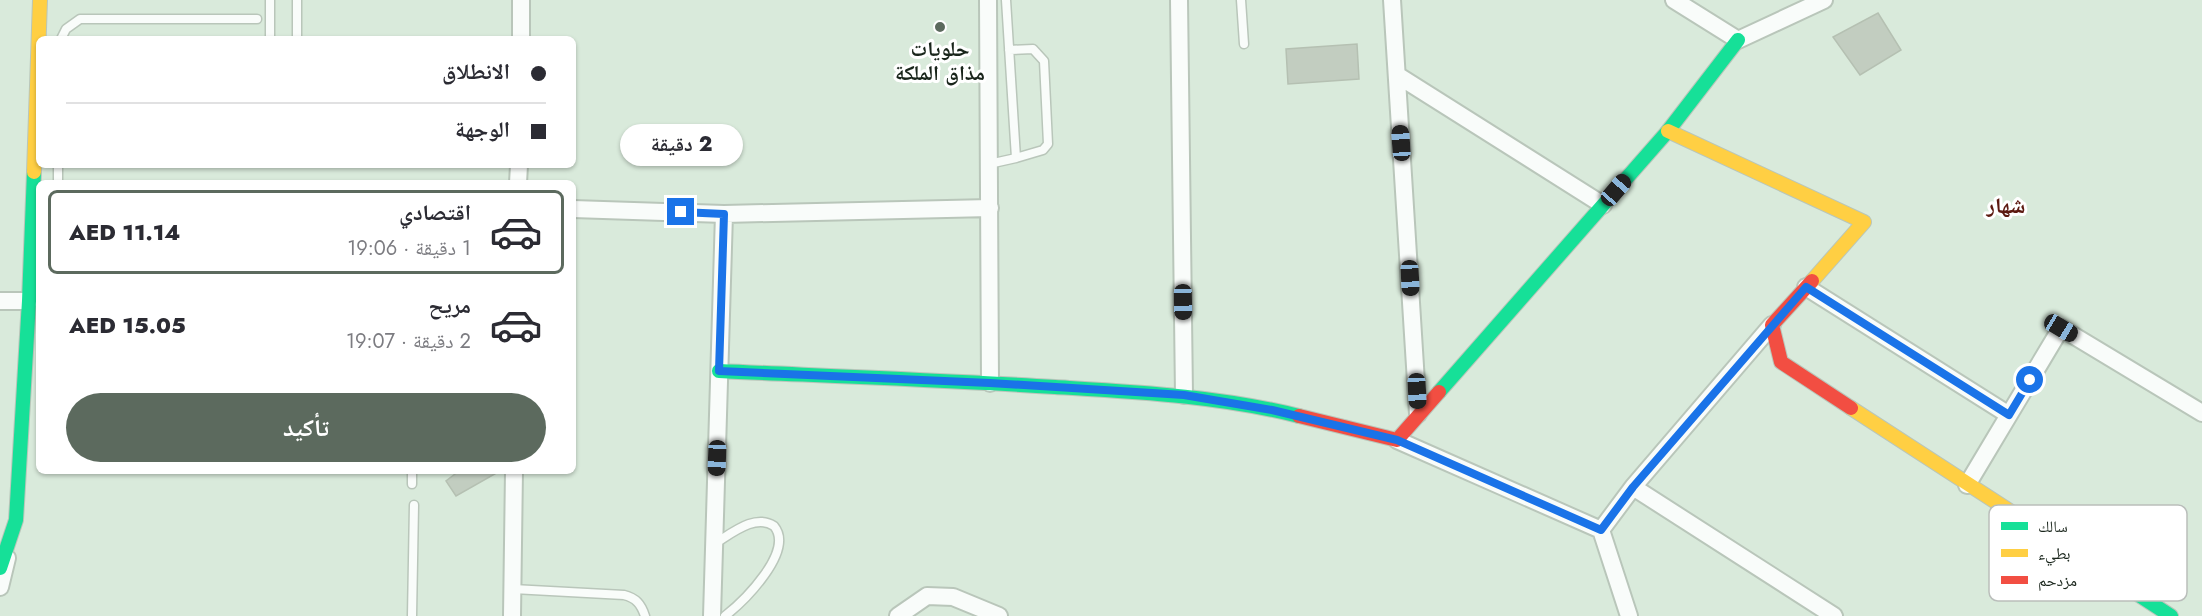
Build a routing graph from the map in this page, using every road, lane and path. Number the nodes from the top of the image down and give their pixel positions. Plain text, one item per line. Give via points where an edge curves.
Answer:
1 (39, 0) edge
2 (270, 0) edge
3 (297, 0) edge
4 (521, 0) edge
5 (988, 0) edge
6 (1006, 0) edge
7 (1179, 0) edge
8 (1241, 0) edge
9 (1392, 0) edge
10 (1674, 0) edge
11 (1824, 0) edge
12 (257, 19) dead end
13 (38, 36) edge
14 (62, 36) edge
15 (270, 36) edge
16 (297, 36) edge
17 (521, 36) edge
18 (1738, 40) junction
19 (1244, 44) dead end
20 (1009, 50) junction
21 (1397, 75) junction
22 (36, 90) edge
23 (1668, 131) junction
24 (1016, 158) junction
25 (989, 164) junction
26 (1603, 205) junction
27 (990, 208) junction
28 (576, 209) edge
29 (724, 214) junction
30 (1806, 287) junction
31 (0, 301) edge
32 (29, 301) junction
33 (1772, 325) junction
34 (719, 371) junction
35 (990, 383) junction
36 (1184, 395) junction
37 (2202, 413) edge
38 (1418, 414) junction
39 (2009, 415) junction
40 (1397, 440) junction
41 (412, 474) edge
42 (514, 474) edge
43 (412, 484) dead end
44 (1967, 485) junction
45 (1633, 487) junction
46 (414, 505) dead end
47 (1998, 505) edge
48 (16, 520) junction
49 (1601, 530) junction
50 (714, 544) junction
51 (0, 568) edge
52 (0, 586) edge
53 (513, 590) junction
54 (2148, 601) edge
55 (412, 616) edge
56 (512, 616) edge
57 (645, 616) edge
58 (712, 616) edge
59 (725, 616) edge
60 (898, 616) edge
61 (999, 616) edge
62 (1629, 616) edge
63 (1834, 616) edge
64 (2171, 616) edge

1 - 13 street
2 - 15 lane
3 - 16 lane
4 - 17 street
5 - 25 street
6 - 20 lane
7 - 36 street
8 - 19 lane
9 - 21 street
10 - 18 street
11 - 18 street
12 - 14 lane via 80,19
18 - 23 street
20 - 24 lane
20 - 24 lane via 1033,49 1044,61 1048,144 1043,150
21 - 26 street
21 - 38 street
22 - 32 street
23 - 26 street
23 - 30 street via 1864,222
24 - 25 lane
25 - 27 street
26 - 38 street
27 - 29 street
27 - 35 street
28 - 29 street
29 - 34 street
30 - 33 street
30 - 39 street
31 - 32 street
32 - 48 street
33 - 44 street via 1781,362
33 - 45 street
34 - 35 street
34 - 50 street
35 - 36 street
36 - 40 street via 1272,410
37 - 39 street via 2061,328
38 - 40 street
39 - 44 street
40 - 49 street
41 - 43 lane
42 - 53 street
44 - 47 street
45 - 49 street
45 - 63 street
46 - 55 lane
48 - 51 street
48 - 52 street
49 - 62 street
50 - 58 street
50 - 59 lane via 760,521 774,526 780,538 778,549 756,586
53 - 56 street
53 - 57 lane via 624,595 637,600
54 - 64 street
60 - 61 street via 927,596 953,597

